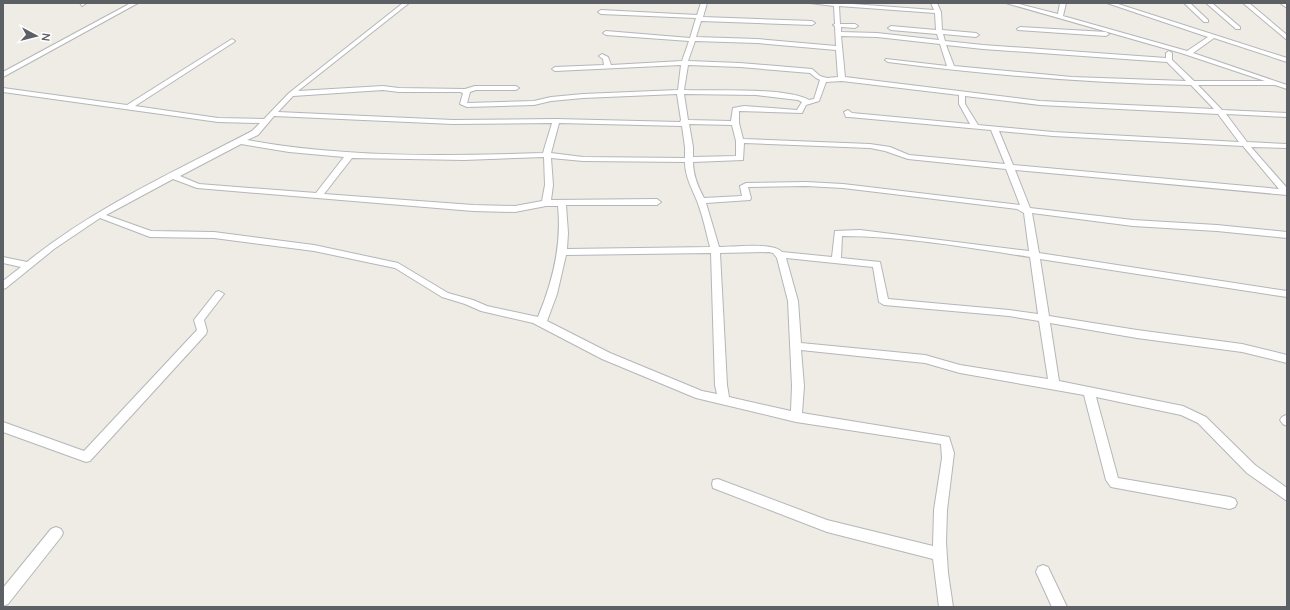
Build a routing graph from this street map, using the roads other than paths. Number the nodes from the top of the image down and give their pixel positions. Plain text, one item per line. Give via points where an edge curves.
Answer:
1 (135, 3) edge
2 (406, 3) edge
3 (704, 3) edge
4 (813, 3) edge
5 (934, 3) edge
6 (1009, 3) edge
7 (1062, 3) edge
8 (1110, 3) edge
9 (1187, 3) edge
10 (1209, 3) edge
11 (1246, 3) edge
12 (1283, 3) edge
13 (836, 4) edge
14 (1138, 5) dead end
15 (1287, 6) edge
16 (601, 12) dead end
17 (938, 12) junction
18 (1141, 13) junction
19 (1060, 17) junction
20 (700, 18) junction
21 (1206, 21) dead end
22 (812, 23) dead end
23 (836, 25) junction
24 (855, 26) dead end
25 (891, 28) dead end
26 (1238, 28) dead end
27 (1020, 29) dead end
28 (939, 32) junction
29 (606, 33) dead end
30 (838, 34) junction
31 (1124, 35) junction
32 (976, 36) dead end
33 (1213, 36) junction
34 (1287, 38) edge
35 (693, 40) junction
36 (232, 41) dead end
37 (942, 44) junction
38 (1170, 47) junction
39 (837, 48) junction
40 (1189, 53) junction
41 (602, 56) dead end
42 (888, 60) dead end
43 (1169, 60) junction
44 (1287, 60) edge
45 (685, 63) junction
46 (608, 67) junction
47 (951, 68) junction
48 (555, 69) dead end
49 (812, 71) junction
50 (3, 75) edge
51 (841, 76) junction
52 (826, 79) junction
53 (1192, 83) junction
54 (1275, 83) junction
55 (516, 88) dead end
56 (1287, 88) edge
57 (3, 90) edge
58 (466, 91) junction
59 (681, 92) junction
60 (291, 94) junction
61 (962, 94) junction
62 (807, 102) junction
63 (128, 108) junction
64 (848, 112) dead end
65 (1220, 112) junction
66 (273, 114) junction
67 (1287, 115) edge
68 (267, 121) junction
69 (556, 121) junction
70 (684, 123) junction
71 (735, 123) junction
72 (975, 126) junction
73 (994, 128) junction
74 (239, 141) junction
75 (740, 142) junction
76 (1244, 143) junction
77 (1287, 146) edge
78 (350, 155) junction
79 (548, 156) junction
80 (688, 160) junction
81 (1009, 166) junction
82 (173, 176) junction
83 (1287, 192) edge
84 (318, 196) junction
85 (701, 201) junction
86 (657, 202) dead end
87 (546, 203) junction
88 (562, 203) junction
89 (1027, 210) junction
90 (99, 215) junction
91 (1287, 235) edge
92 (715, 249) junction
93 (561, 252) junction
94 (780, 254) junction
95 (1036, 256) junction
96 (3, 260) edge
97 (836, 261) junction
98 (28, 265) junction
99 (3, 286) edge
100 (219, 294) dead end
101 (1287, 294) edge
102 (1044, 318) junction
103 (541, 323) junction
104 (797, 346) junction
105 (1287, 359) edge
106 (1054, 384) junction
107 (1089, 392) junction
108 (724, 399) junction
109 (796, 417) junction
110 (3, 427) edge
111 (718, 484) dead end
112 (1287, 495) edge
113 (1230, 502) dead end
114 (56, 533) dead end
115 (938, 554) junction
116 (1043, 572) dead end
117 (3, 599) edge
118 (946, 607) edge
119 (1060, 607) edge

1 - 50 street
2 - 60 street
3 - 20 street
4 - 13 street
5 - 17 street
6 - 19 street
7 - 19 street
8 - 18 street
9 - 21 street
10 - 26 street
11 - 34 street
12 - 15 street
13 - 17 street
13 - 23 street
14 - 18 street
16 - 20 street
17 - 28 street
18 - 33 street
19 - 31 street
20 - 22 street
20 - 35 street
23 - 24 street
23 - 30 street
25 - 28 street
27 - 31 street
28 - 32 street
28 - 37 street
29 - 35 street
30 - 37 street via 877,35
30 - 39 street
31 - 38 street
33 - 40 street
33 - 44 street
35 - 39 street via 757,41
35 - 45 street
36 - 63 street
37 - 43 street
37 - 47 street
38 - 40 street
38 - 43 street
39 - 51 street
40 - 54 street
41 - 46 street via 606,58
42 - 47 street
43 - 53 street
45 - 46 street
45 - 49 street
45 - 59 street
46 - 48 street
47 - 53 street via 1067,79
49 - 51 street
49 - 52 street via 818,77
51 - 52 street
51 - 61 street
52 - 62 street via 817,100
53 - 54 street
53 - 65 street
54 - 56 street
55 - 58 street via 476,88
57 - 63 street
58 - 59 street via 464,104 534,103 583,96
58 - 60 street via 383,88
59 - 62 street via 756,93 800,98
59 - 70 street
60 - 66 street
61 - 65 street via 1040,104
61 - 72 street via 962,104
62 - 71 street via 802,104 798,113 737,108
63 - 68 street via 218,120
64 - 72 street via 849,115
65 - 67 street
65 - 76 street
66 - 68 street
66 - 69 street via 453,122
68 - 74 street via 255,133
69 - 70 street
69 - 79 street via 547,150
70 - 71 street
70 - 80 street via 689,147
71 - 75 street
72 - 73 street
73 - 76 street via 1166,141
73 - 81 street
74 - 78 street via 289,150
74 - 82 street
75 - 80 street via 740,158
75 - 81 street via 870,146 908,157
76 - 77 street
76 - 83 street
78 - 79 street via 464,158
78 - 84 street
79 - 80 street
79 - 87 street via 549,185
80 - 85 street via 694,188
81 - 83 street
81 - 89 street
82 - 84 street via 197,186
82 - 90 street
84 - 87 street via 489,208 526,208
85 - 89 street via 747,198 744,186 746,185 806,184 850,187
85 - 92 street
86 - 88 street
87 - 88 street
88 - 93 street
89 - 91 street via 1133,223
89 - 95 street
90 - 98 street
90 - 103 street via 150,234 214,235 314,248 393,265 403,268 445,296 485,309 524,316
92 - 93 street
92 - 94 street via 770,249
92 - 108 street via 718,265 721,385
93 - 103 street via 553,292
94 - 97 street
94 - 104 street via 793,301
95 - 97 street via 1013,251 842,232 838,233
95 - 101 street
95 - 102 street
96 - 98 street
97 - 102 street via 877,264 884,302
98 - 99 street
100 - 110 street via 200,320 202,331 86,456
102 - 105 street via 1242,348
102 - 106 street
103 - 108 street via 606,356 684,389
104 - 106 street via 907,356 979,373
104 - 109 street
106 - 107 street
107 - 112 street via 1183,411 1202,420 1251,468
107 - 113 street via 1112,480 1115,483
108 - 109 street
109 - 115 street via 945,440 948,452 938,524
111 - 115 street via 827,526
114 - 117 street
115 - 118 street
116 - 119 street

